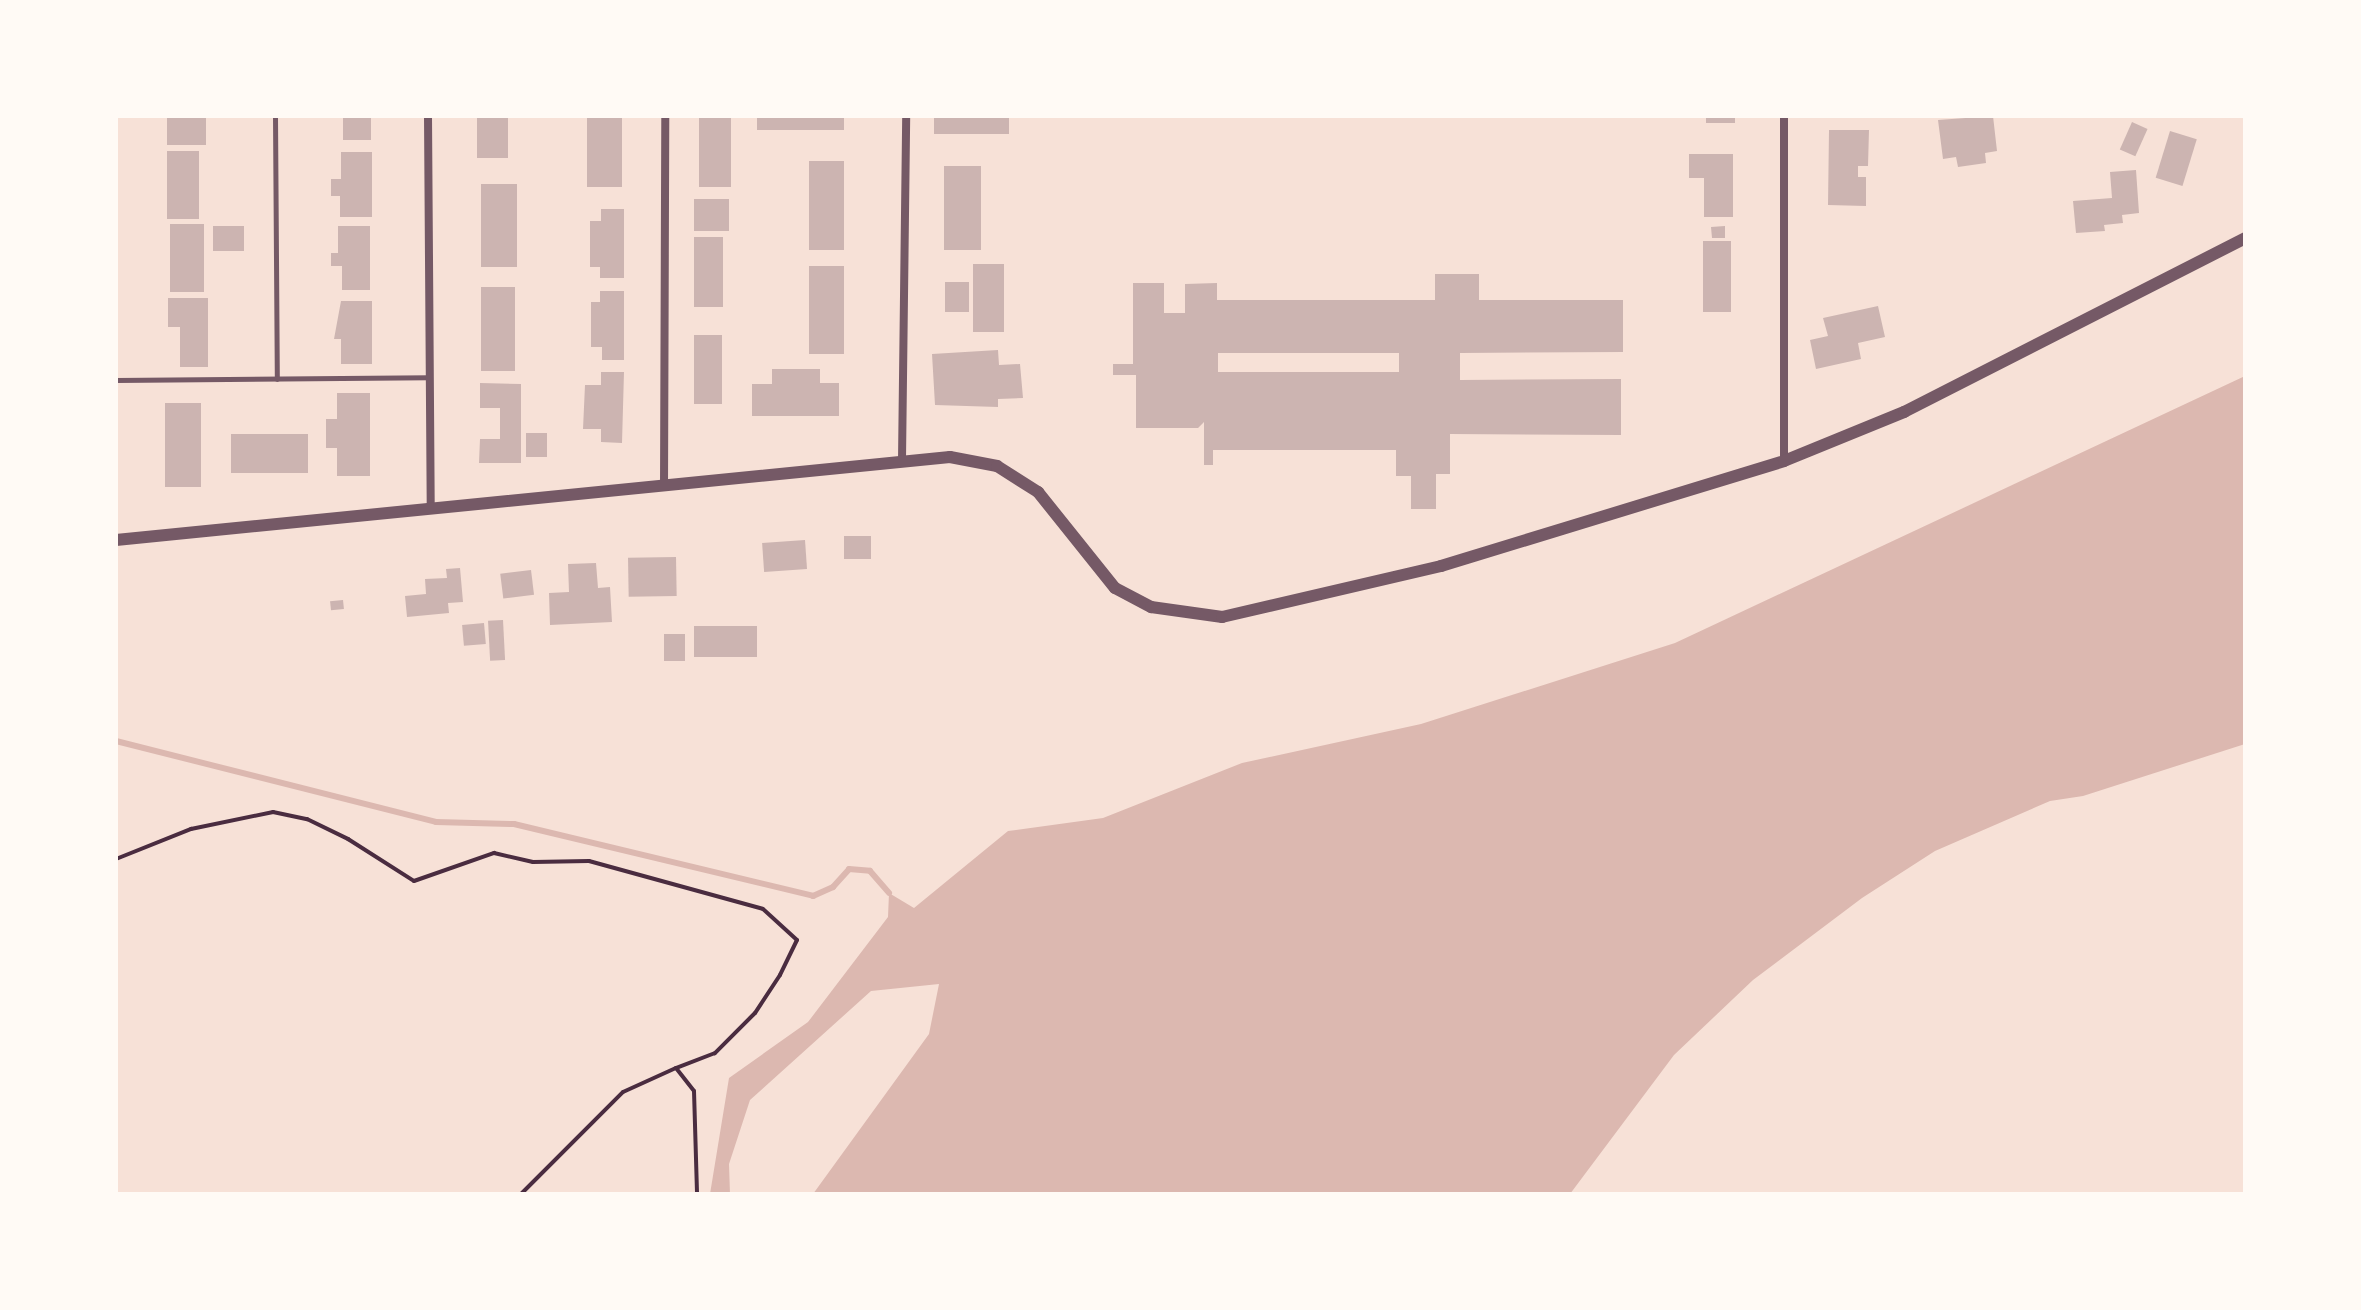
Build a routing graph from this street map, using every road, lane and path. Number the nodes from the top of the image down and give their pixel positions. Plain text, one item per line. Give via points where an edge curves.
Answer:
1 (275, 116) edge
2 (428, 116) edge
3 (665, 116) edge
4 (906, 116) edge
5 (1784, 116) edge
6 (2245, 238) edge
7 (429, 377) junction
8 (277, 379) junction
9 (116, 380) edge
10 (902, 460) junction
11 (1784, 461) junction
12 (664, 487) junction
13 (431, 506) junction
14 (116, 540) edge
15 (116, 859) edge
16 (676, 1068) junction
17 (521, 1194) edge
18 (697, 1194) edge

1 - 8 lane
2 - 7 street
3 - 12 street
4 - 10 street
5 - 11 street
6 - 11 street via 1904,412
7 - 8 lane
7 - 13 street
8 - 9 lane
10 - 11 street via 950,457 997,466 1038,492 1115,588 1151,607 1222,617 1441,566
10 - 12 street
12 - 13 street
13 - 14 street
15 - 16 path via 191,829 273,812 307,819 348,839 414,881 494,853 533,862 589,861 763,909 797,940 780,975 755,1013 715,1053
16 - 17 path via 623,1092
16 - 18 path via 694,1091

